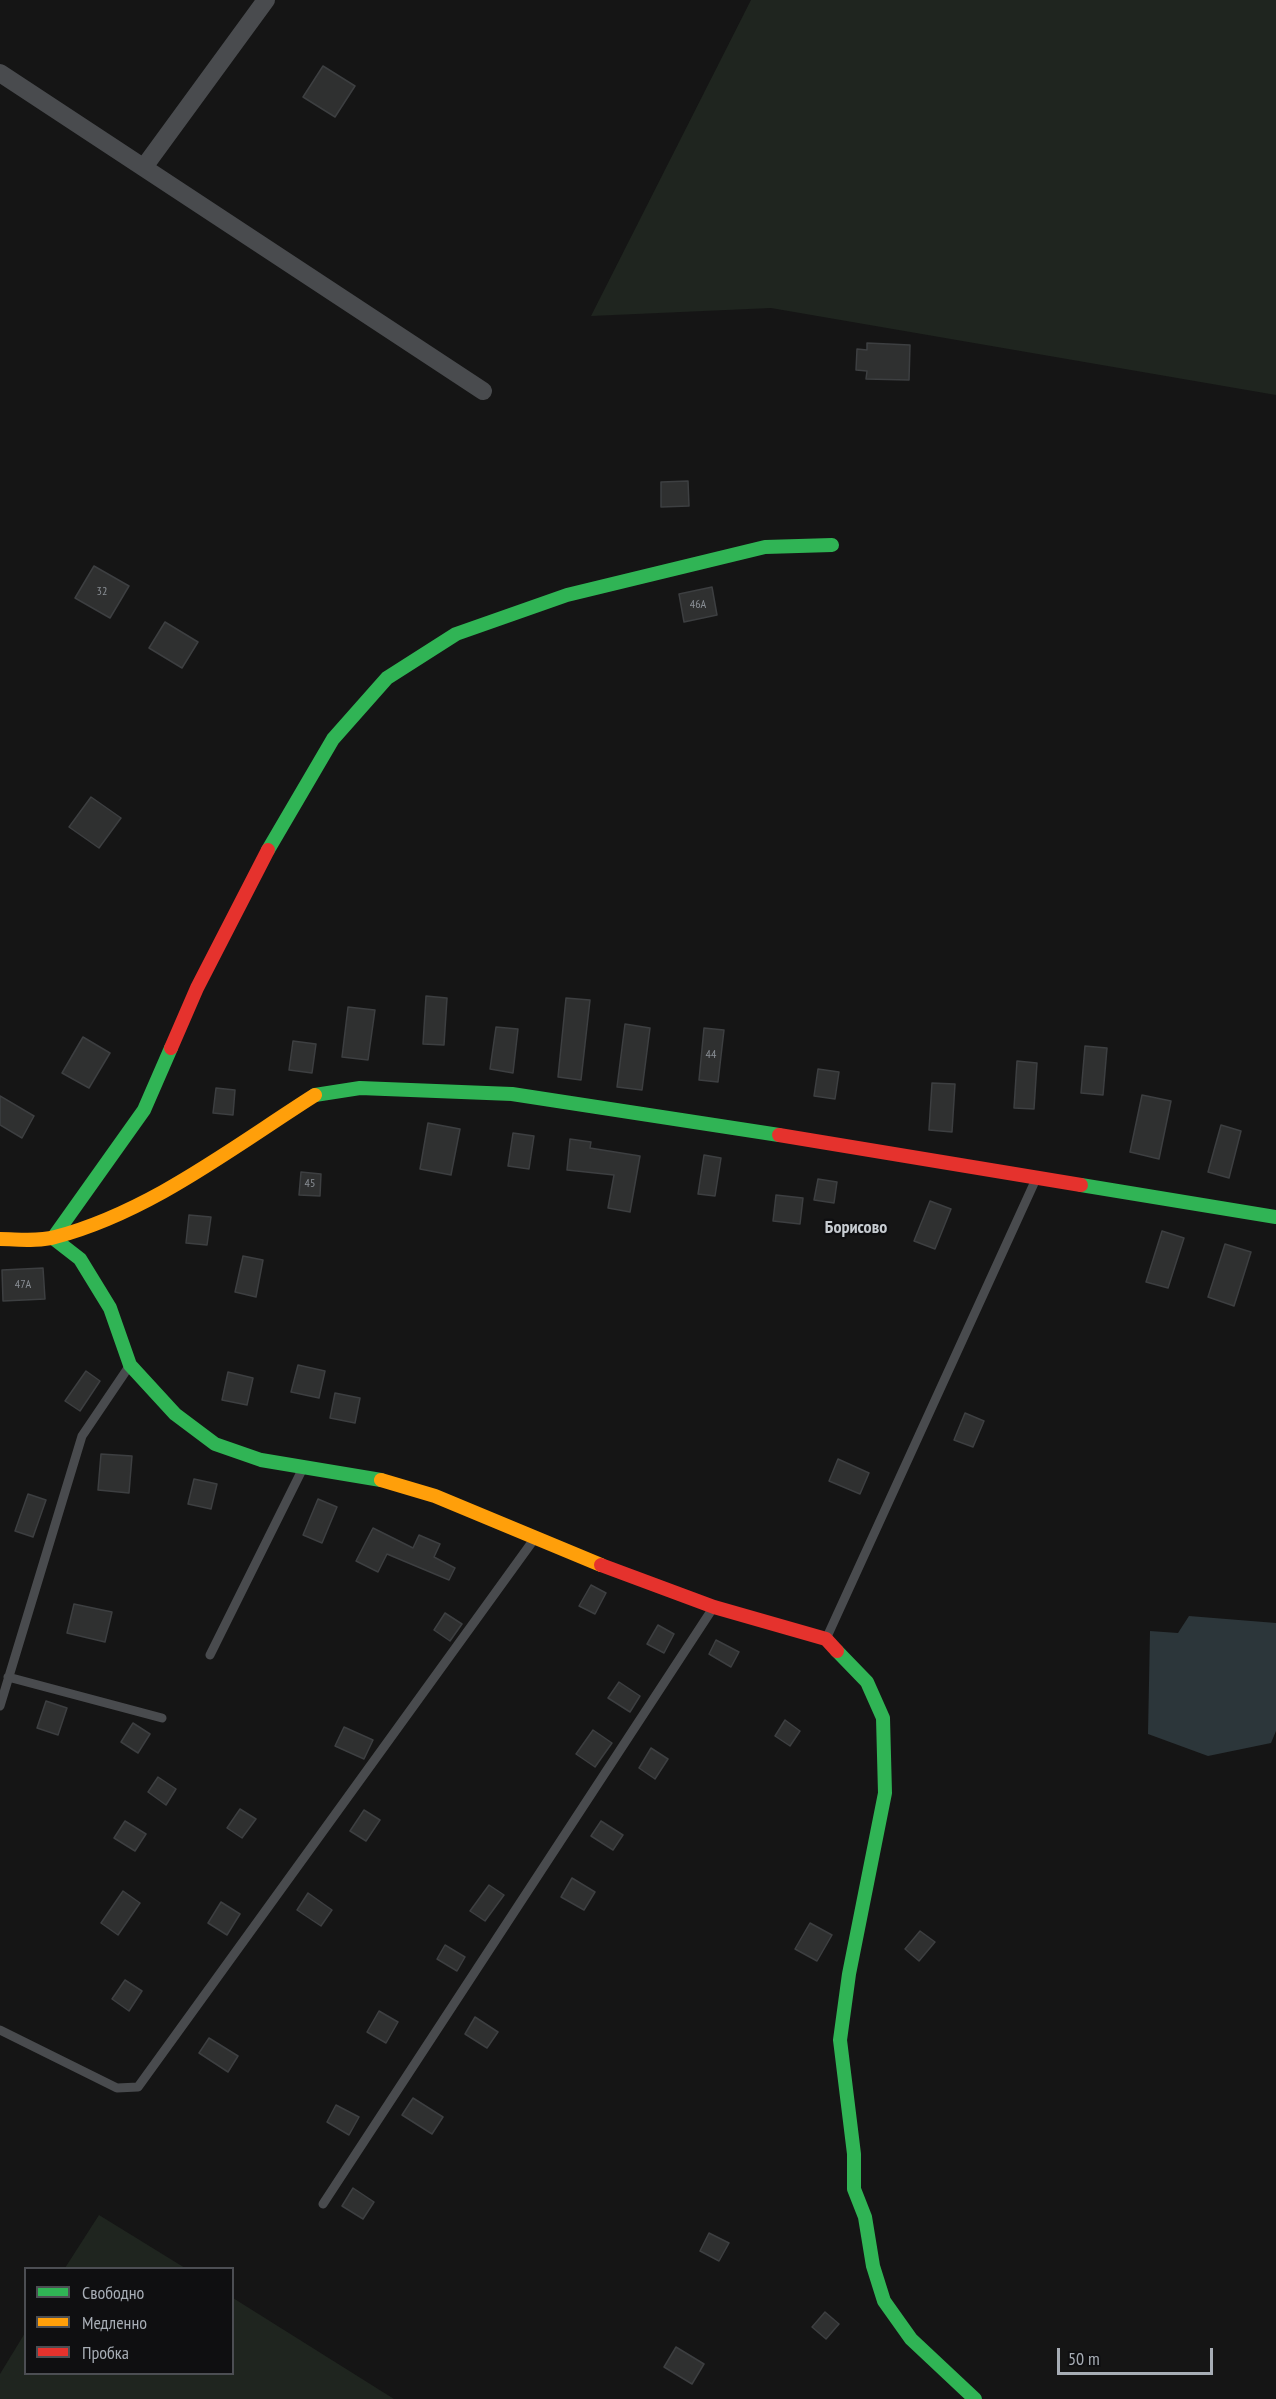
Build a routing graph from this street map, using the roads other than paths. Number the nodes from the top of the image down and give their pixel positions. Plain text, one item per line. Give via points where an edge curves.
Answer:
1 (266, 0) edge
2 (0, 73) edge
3 (144, 168) junction
4 (483, 391) dead end
5 (832, 545) dead end
6 (1037, 1177) junction
7 (1276, 1217) edge
8 (53, 1238) junction
9 (0, 1239) edge
10 (130, 1365) junction
11 (303, 1468) junction
12 (535, 1538) junction
13 (714, 1607) junction
14 (826, 1639) junction
15 (210, 1655) dead end
16 (8, 1677) junction
17 (0, 1706) edge
18 (162, 1718) dead end
19 (0, 2030) edge
20 (323, 2204) dead end
21 (975, 2399) edge

1 - 3 street
2 - 3 street
3 - 4 street
5 - 8 street via 765,548 567,595 456,634 387,678 333,739 284,819 197,988 144,1110
6 - 7 street
6 - 8 street via 512,1094 360,1088 317,1093 173,1186 116,1215
6 - 14 lane
8 - 9 street
8 - 10 street via 80,1259 98,1288 110,1308
10 - 11 street via 175,1414 215,1444 261,1460
10 - 16 lane via 82,1436
11 - 12 street via 386,1481 435,1496
11 - 15 lane
12 - 13 street
12 - 19 lane via 138,2086 117,2088
13 - 14 street
13 - 20 lane
14 - 21 street via 867,1682 883,1718 885,1793 840,2040 854,2154 854,2189 865,2217 873,2266 885,2301 911,2339
16 - 17 lane
16 - 18 lane

